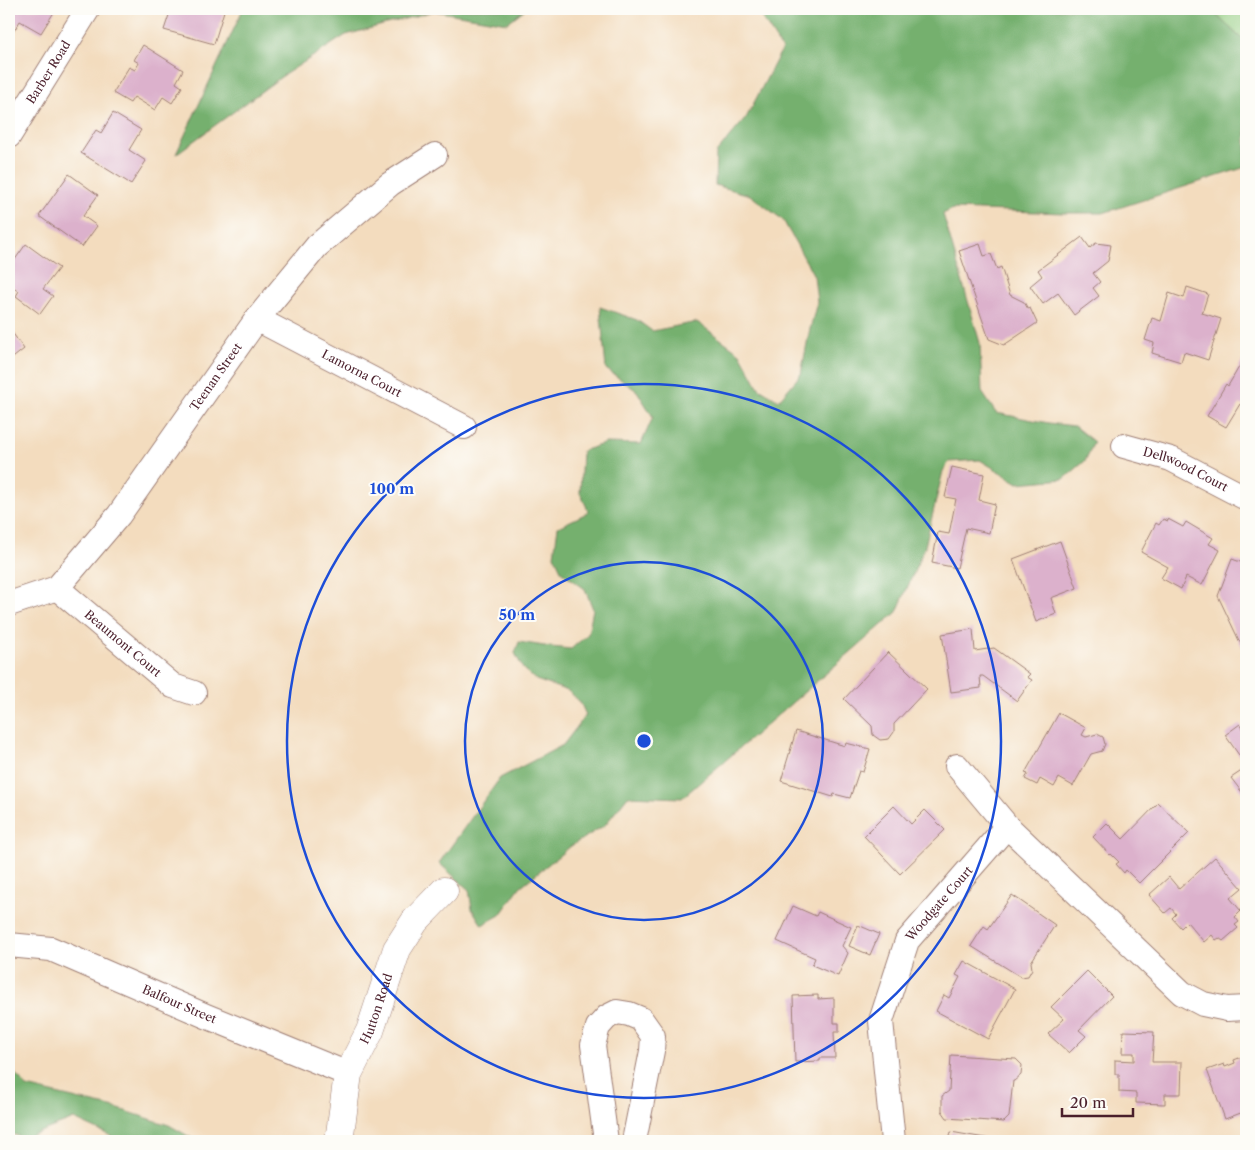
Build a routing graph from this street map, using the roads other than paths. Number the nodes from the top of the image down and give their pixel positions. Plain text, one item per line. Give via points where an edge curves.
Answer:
1 (88, 9) edge
2 (9, 136) edge
3 (435, 155) dead end
4 (257, 319) junction
5 (464, 427) dead end
6 (1124, 446) dead end
7 (1246, 498) edge
8 (57, 588) junction
9 (9, 604) edge
10 (194, 693) dead end
11 (957, 766) dead end
12 (1008, 826) junction
13 (444, 891) dead end
14 (9, 945) edge
15 (1246, 1008) edge
16 (348, 1074) junction
17 (339, 1141) edge
18 (606, 1141) edge
19 (634, 1141) edge
20 (893, 1141) edge

1 - 2 street, Barber Road
3 - 4 street, Teenan Street via 390,184 317,246
4 - 5 street, Lamorna Court
4 - 8 street, Teenan Street via 119,515
6 - 7 street, Dellwood Court via 1171,460
8 - 9 street
8 - 10 street, Beaumont Court via 173,686
11 - 12 street
12 - 15 street via 1182,993 1203,1004 1227,1009
12 - 20 street, Woodgate Court via 907,941 881,1021
13 - 16 street, Hutton Road via 415,921 397,948 370,1031
14 - 16 street, Balfour Street via 51,949
16 - 17 street, Hutton Road
18 - 19 street via 593,1045 598,1027 617,1012 641,1019 653,1036

